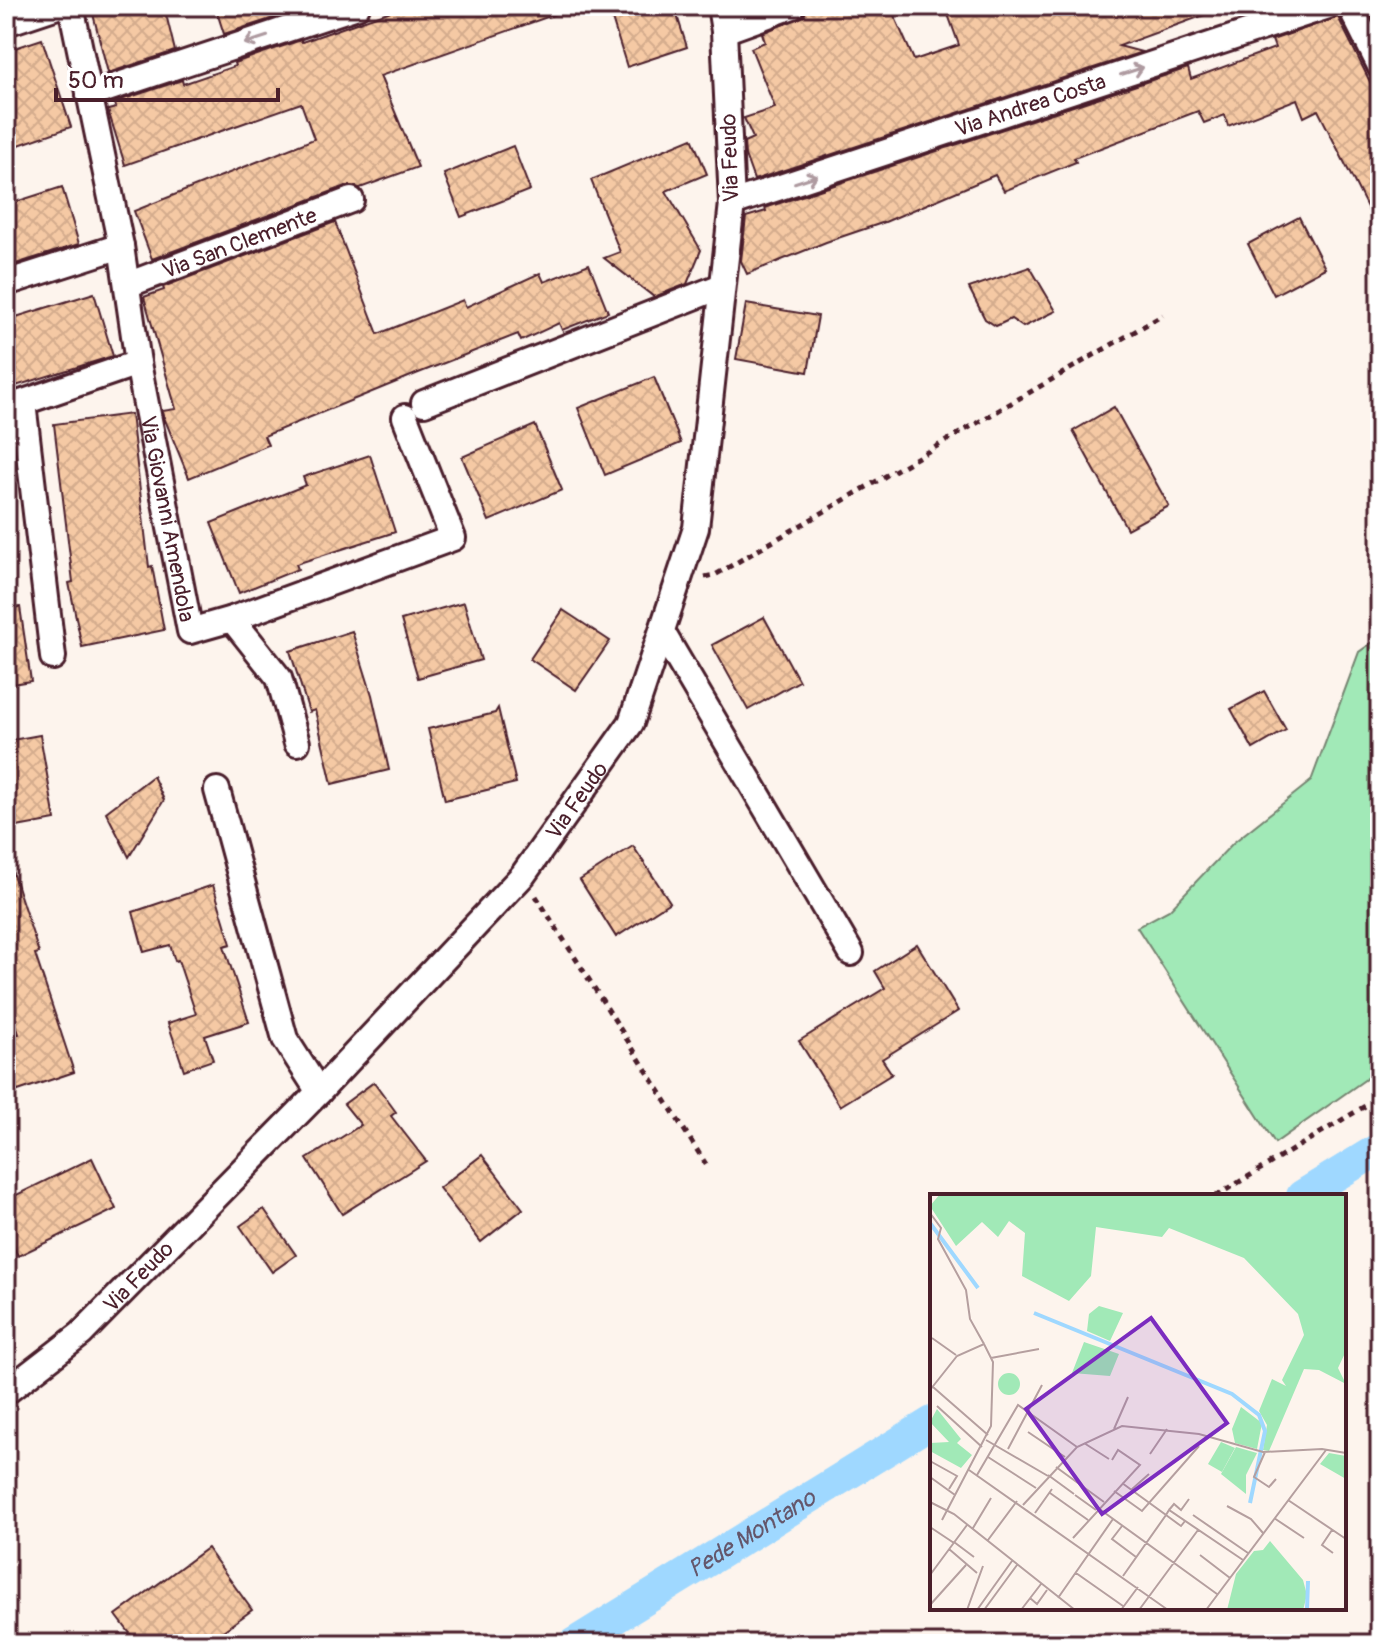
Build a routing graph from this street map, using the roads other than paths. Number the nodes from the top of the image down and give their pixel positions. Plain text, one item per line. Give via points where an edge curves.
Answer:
1 (57, 6) edge
2 (71, 6) edge
3 (357, 6) edge
4 (720, 6) edge
5 (793, 6) edge
6 (1328, 6) edge
7 (1350, 6) edge
8 (6, 23) edge
9 (724, 31) junction
10 (1380, 66) edge
11 (89, 95) junction
12 (351, 200) dead end
13 (732, 203) junction
14 (121, 246) junction
15 (6, 283) edge
16 (127, 285) junction
17 (722, 286) junction
18 (138, 363) junction
19 (14, 406) edge
20 (232, 619) junction
21 (662, 632) junction
22 (53, 657) dead end
23 (297, 743) dead end
24 (217, 790) dead end
25 (851, 953) dead end
26 (319, 1092) junction
27 (6, 1392) edge

1 - 8 street
2 - 11 street, Via Giovanni Amendola
3 -> 11 street
4 - 9 street, Via Feudo
5 - 9 street
13 -> 6 street, Via Andrea Costa
7 - 10 street
9 - 13 street, Via Feudo
11 - 14 street, Via Giovanni Amendola
12 - 16 street, Via San Clemente
13 - 17 street, Via Feudo
14 - 15 street
14 - 16 street, Via Giovanni Amendola
16 - 18 street, Via Giovanni Amendola
17 - 20 street, Via Giovanni Amendola via 414,410 453,538
17 - 21 street, Via Feudo via 696,528
18 - 19 street
18 - 20 street, Via Giovanni Amendola via 190,631
19 - 22 street
20 - 23 street via 279,678
21 - 25 street
21 - 26 street, Via Feudo via 631,723 523,875
24 - 26 street via 285,1039
26 - 27 street, Via Feudo via 81,1334

